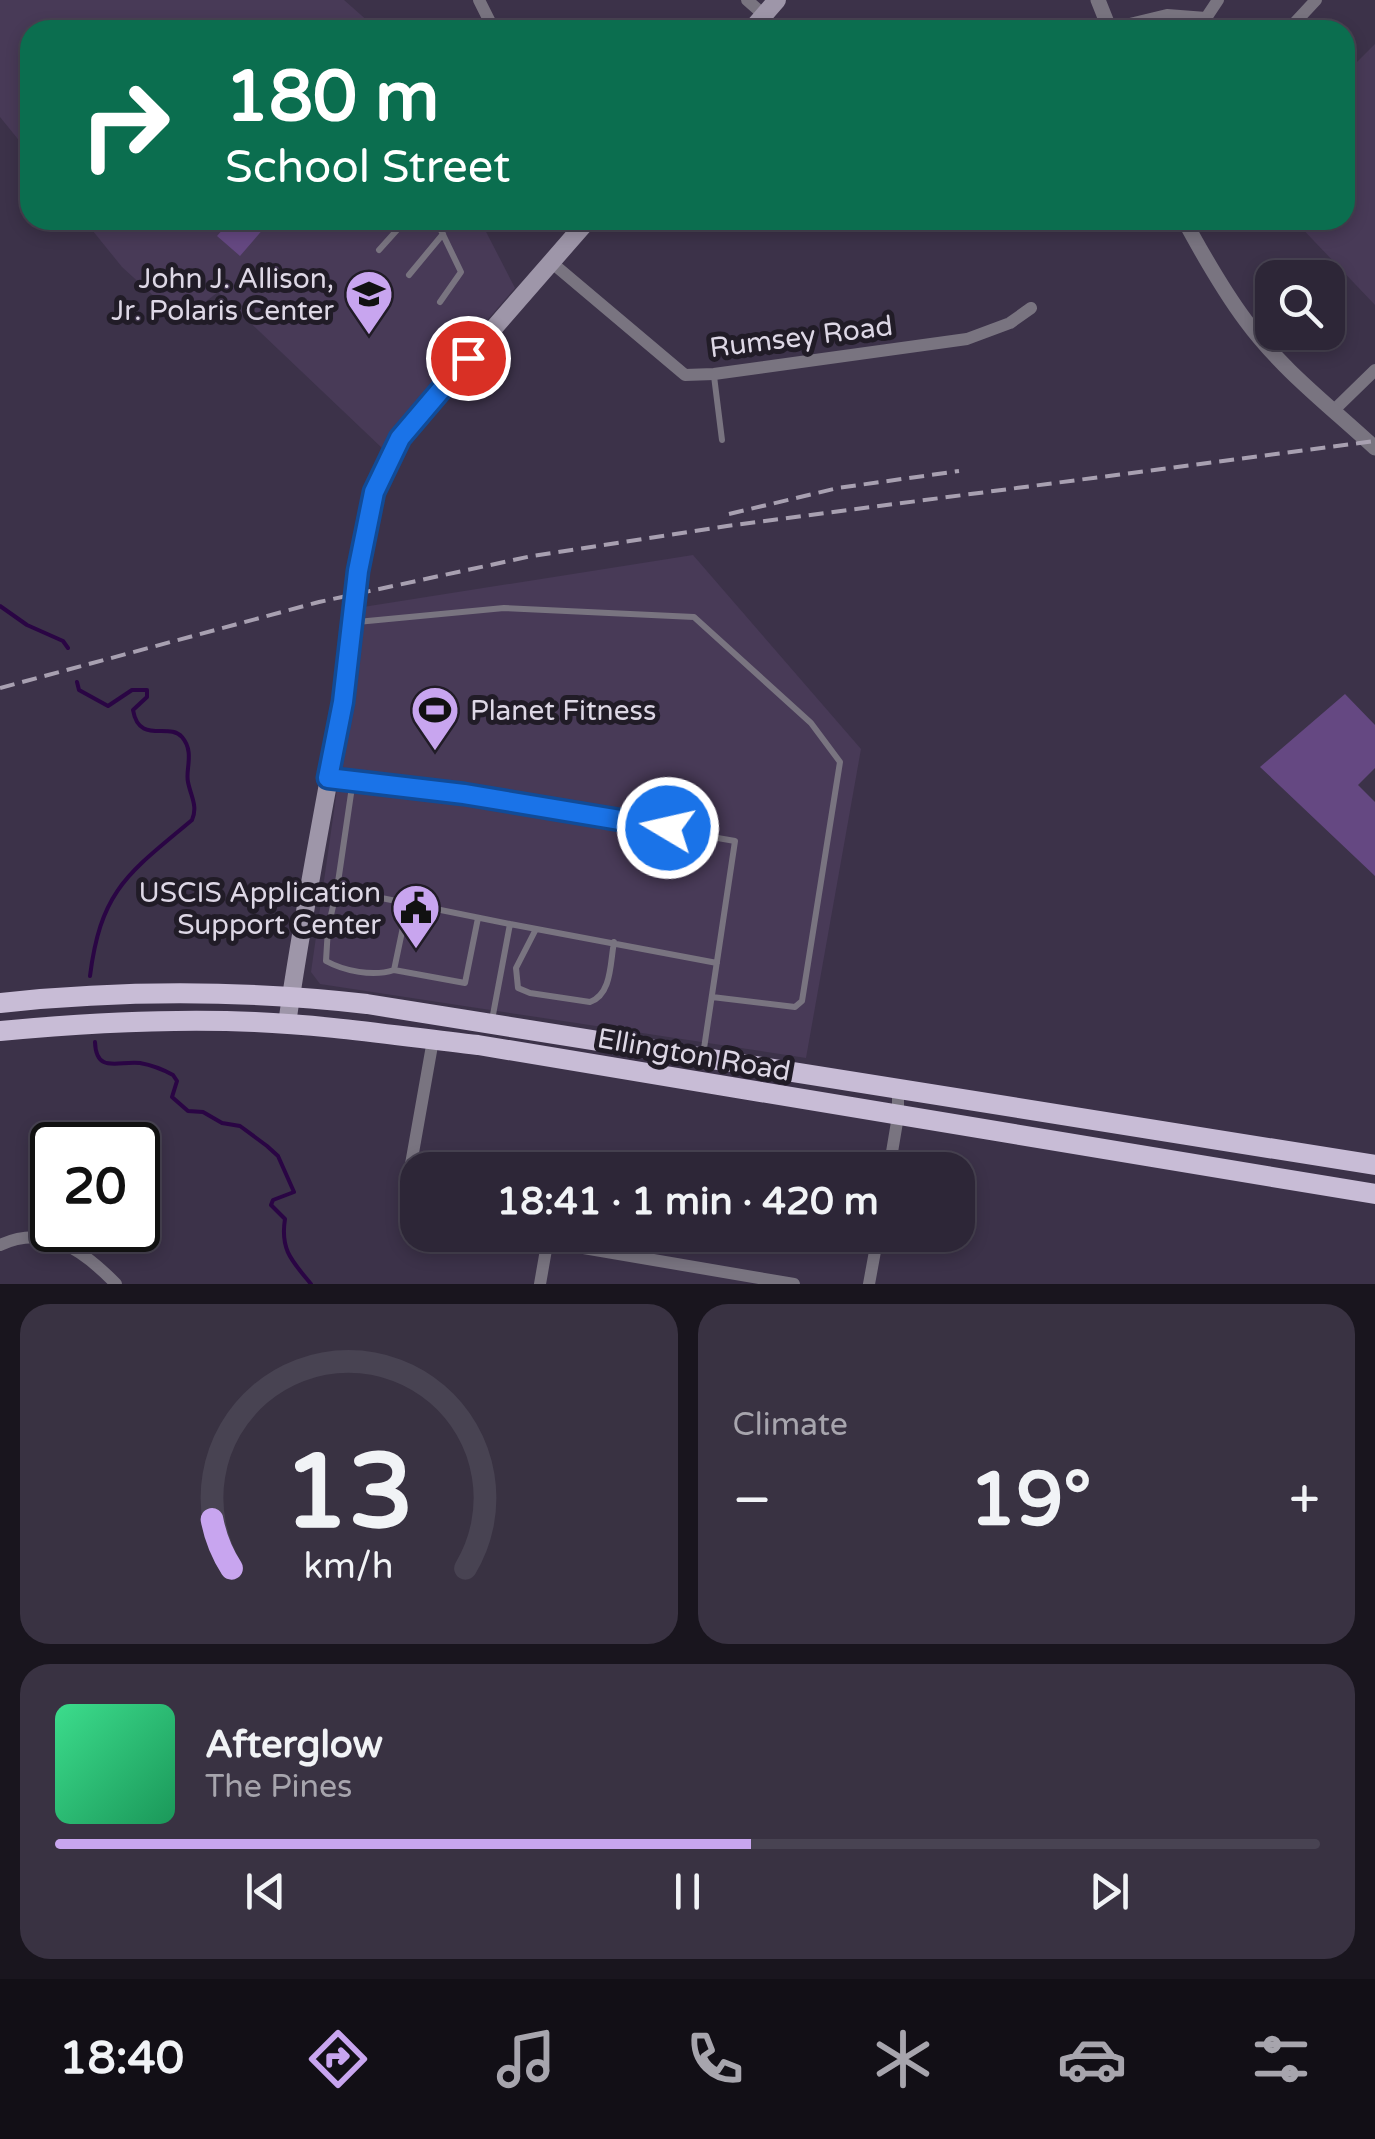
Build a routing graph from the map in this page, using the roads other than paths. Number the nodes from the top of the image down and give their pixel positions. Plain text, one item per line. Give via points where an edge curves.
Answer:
1 (747, 0) edge
2 (777, 0) edge
3 (1316, 0) edge
4 (764, 15) junction
5 (760, 20) edge
6 (1148, 20) edge
7 (1190, 20) edge
8 (1297, 20) edge
9 (397, 230) edge
10 (440, 230) edge
11 (579, 230) edge
12 (1189, 230) edge
13 (442, 234) junction
14 (379, 250) dead end
15 (551, 262) junction
16 (408, 275) dead end
17 (440, 302) dead end
18 (1031, 308) dead end
19 (1375, 370) edge
20 (714, 374) junction
21 (1333, 411) junction
22 (722, 440) dead end
23 (1375, 448) edge
24 (352, 622) junction
25 (328, 778) junction
26 (353, 780) junction
27 (337, 889) junction
28 (408, 903) junction
29 (478, 918) junction
30 (510, 924) junction
31 (536, 928) junction
32 (614, 942) junction
33 (717, 963) junction
34 (394, 970) junction
35 (291, 997) junction
36 (712, 998) junction
37 (0, 1003) edge
38 (492, 1022) junction
39 (287, 1024) junction
40 (0, 1031) edge
41 (433, 1040) junction
42 (702, 1056) junction
43 (698, 1084) junction
44 (898, 1088) junction
45 (898, 1116) junction
46 (413, 1152) edge
47 (892, 1152) edge
48 (1375, 1166) edge
49 (1375, 1194) edge
50 (0, 1245) edge
51 (546, 1252) edge
52 (596, 1252) edge
53 (875, 1252) edge
54 (116, 1284) edge
55 (540, 1284) edge
56 (794, 1284) edge
57 (869, 1284) edge

1 - 4 street
2 - 4 main road
3 - 8 street
4 - 5 main road
6 - 7 street
9 - 14 lane
10 - 13 lane
11 - 15 main road
12 - 21 street via 1248,324
13 - 16 lane
13 - 17 lane via 461,272
15 - 20 street, Rumsey Road via 686,374
15 - 24 main road via 390,454 369,508
18 - 20 street, Rumsey Road via 966,339
19 - 21 street
20 - 22 lane
21 - 23 street
24 - 25 main road
24 - 36 lane via 504,608 694,617 811,724 840,762 802,1001 795,1007
25 - 26 lane
25 - 35 main road
26 - 27 lane
26 - 33 lane via 735,841
27 - 28 lane
27 - 34 lane via 326,962 366,973
28 - 29 lane
28 - 34 lane
29 - 30 lane
29 - 34 lane via 465,984
30 - 31 lane
30 - 38 lane
31 - 32 lane
31 - 32 lane via 516,968 518,988 530,993 597,1000
32 - 33 lane
33 - 36 lane
35 - 37 highway, Ellington Road via 126,994
35 - 38 highway, Ellington Road
35 - 39 main road
36 - 42 lane
38 - 42 highway, Ellington Road
39 - 40 highway, Ellington Road via 134,1021
39 - 41 highway, Ellington Road
41 - 43 highway, Ellington Road
41 - 46 street
42 - 43 highway
42 - 44 highway, Ellington Road
43 - 45 highway, Ellington Road
44 - 45 street
44 - 48 highway, Ellington Road
45 - 47 street
45 - 49 highway, Ellington Road
50 - 54 street via 40,1236 66,1243
51 - 55 street
52 - 56 street
53 - 57 street

